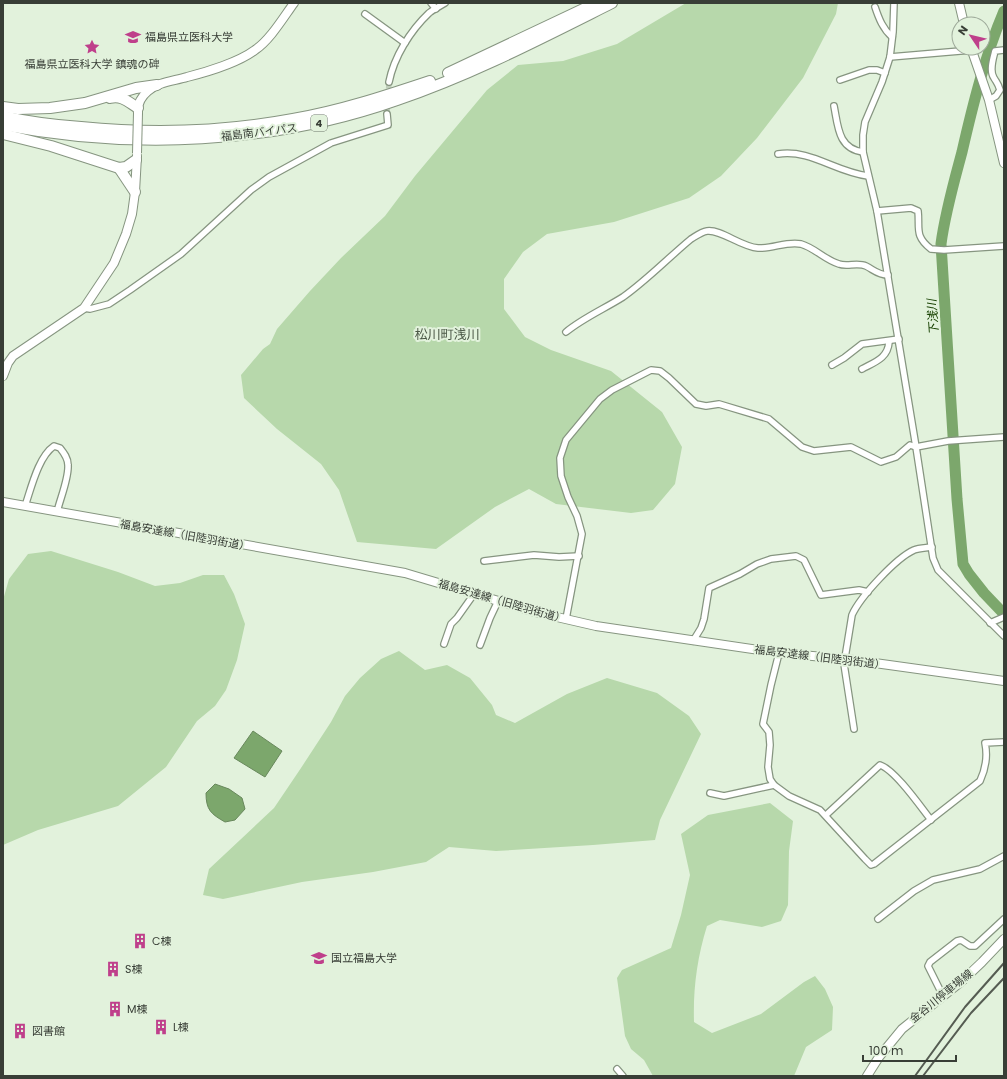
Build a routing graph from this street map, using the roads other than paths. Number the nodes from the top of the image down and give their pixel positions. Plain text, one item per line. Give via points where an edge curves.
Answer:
1 (294, 3) edge
2 (431, 3) edge
3 (445, 3) edge
4 (596, 3) edge
5 (612, 3) edge
6 (894, 3) edge
7 (959, 3) edge
8 (875, 7) dead end
9 (436, 9) junction
10 (365, 14) dead end
11 (962, 16) edge
12 (892, 37) junction
13 (405, 43) junction
14 (1004, 50) edge
15 (951, 51) edge
16 (973, 56) edge
17 (890, 57) junction
18 (885, 73) junction
19 (840, 80) dead end
20 (389, 82) tunnel mouth
21 (157, 85) junction
22 (987, 97) junction
23 (85, 103) junction
24 (834, 106) dead end
25 (3, 107) edge
26 (138, 111) junction
27 (386, 114) tunnel mouth
28 (3, 116) edge
29 (3, 125) edge
30 (3, 134) edge
31 (863, 152) junction
32 (778, 154) dead end
33 (137, 156) junction
34 (1004, 163) edge
35 (119, 168) junction
36 (868, 176) junction
37 (135, 192) junction
38 (877, 211) junction
39 (1004, 246) edge
40 (888, 275) junction
41 (84, 308) junction
42 (566, 332) dead end
43 (899, 340) junction
44 (889, 342) junction
45 (6, 361) edge
46 (832, 365) dead end
47 (862, 369) dead end
48 (3, 376) edge
49 (1004, 437) edge
50 (916, 447) junction
51 (3, 502) edge
52 (25, 506) junction
53 (57, 512) junction
54 (932, 547) junction
55 (579, 556) junction
56 (484, 561) dead end
57 (868, 592) junction
58 (474, 594) junction
59 (498, 601) junction
60 (1002, 618) edge
61 (566, 619) junction
62 (990, 623) junction
63 (1004, 636) edge
64 (693, 641) junction
65 (444, 644) dead end
66 (480, 645) dead end
67 (779, 652) junction
68 (846, 659) junction
69 (1004, 681) edge
70 (854, 728) dead end
71 (1004, 742) edge
72 (774, 785) junction
73 (710, 793) dead end
74 (826, 815) junction
75 (931, 820) junction
76 (1004, 856) edge
77 (878, 919) dead end
78 (1004, 919) edge
79 (1004, 939) edge
80 (943, 996) junction
81 (617, 1069) dead end
82 (623, 1076) edge
83 (867, 1076) edge

1 - 21 main road via 255,50 229,63
2 - 9 street
3 - 9 street
4 - 28 highway, 福島南バイパス / 4 via 440,77 380,98 293,119 244,126 143,131 52,124
5 - 29 highway, 福島南バイパス / 4 via 477,68 397,100 319,123 281,131 198,138 125,139 42,132
6 - 12 street
7 - 11 main road
8 - 12 street via 880,22
9 - 13 street
10 - 13 street
12 - 17 street
13 - 20 street via 392,68
14 - 22 street via 995,51 991,71 1000,90 996,96
15 - 17 street
16 - 22 main road
17 - 18 street
18 - 19 street via 869,70
18 - 31 street via 864,122
21 - 23 highway via 136,88
21 - 26 main road via 144,95
22 - 34 main road
23 - 25 highway via 33,109
23 - 26 highway via 116,96 123,98
24 - 31 street via 844,143 849,148
26 - 33 main road, bridge
27 - 41 street via 388,125 331,143 269,177 251,190 181,254 109,304
30 - 35 highway
31 - 36 street
32 - 36 street via 799,153 850,173
33 - 35 highway via 126,167
33 - 37 main road
35 - 37 highway
36 - 38 street
37 - 41 main road via 132,214 114,263
38 - 39 street via 912,208 918,211 920,238 928,247 935,250
38 - 40 street
40 - 42 street via 881,275 866,266 838,264 802,244 790,243 760,249 748,247 709,230 691,239 624,296
40 - 43 street
41 - 45 main road
43 - 44 street
43 - 50 street
44 - 46 street via 862,344
44 - 47 street via 885,355
45 - 48 main road
49 - 50 street via 956,440
50 - 54 street
50 - 55 street via 910,445 896,457 881,462 851,447 814,451 802,447 769,419 719,404 696,404 660,371 651,370 600,399 566,440 560,458 561,476 582,534
51 - 52 main road, 福島安達線（旧陸羽街道）
52 - 53 main road, 福島安達線（旧陸羽街道）
52 - 53 street via 41,462 54,446 60,448 68,465
53 - 58 main road, 福島安達線（旧陸羽街道） via 405,573
54 - 57 street via 914,550 898,560
54 - 62 street via 938,570
55 - 56 street via 534,555
55 - 61 street
57 - 64 street via 859,590 821,595 804,560 796,556 771,559 709,588 704,619
57 - 68 street via 852,615
58 - 59 main road, 福島安達線（旧陸羽街道）
58 - 65 street via 451,624
59 - 61 main road, 福島安達線（旧陸羽街道）
59 - 66 street
60 - 62 street
61 - 64 main road, 福島安達線（旧陸羽街道）
62 - 63 street
64 - 67 main road, 福島安達線（旧陸羽街道）
67 - 68 main road, 福島安達線（旧陸羽街道）
67 - 72 street via 763,724 769,732 769,773
68 - 69 main road, 福島安達線（旧陸羽街道）
68 - 70 street via 844,664
71 - 75 street via 986,743 988,754 980,781
72 - 73 street via 724,796
72 - 74 street via 789,796
74 - 75 street via 871,865
74 - 75 street via 880,765 894,775
76 - 77 street via 980,869 933,880 914,891
78 - 80 street via 975,946 961,940 957,941 930,962 930,972
79 - 80 main road, 金谷川停車場線
80 - 83 main road, 金谷川停車場線 via 902,1029
81 - 82 street

